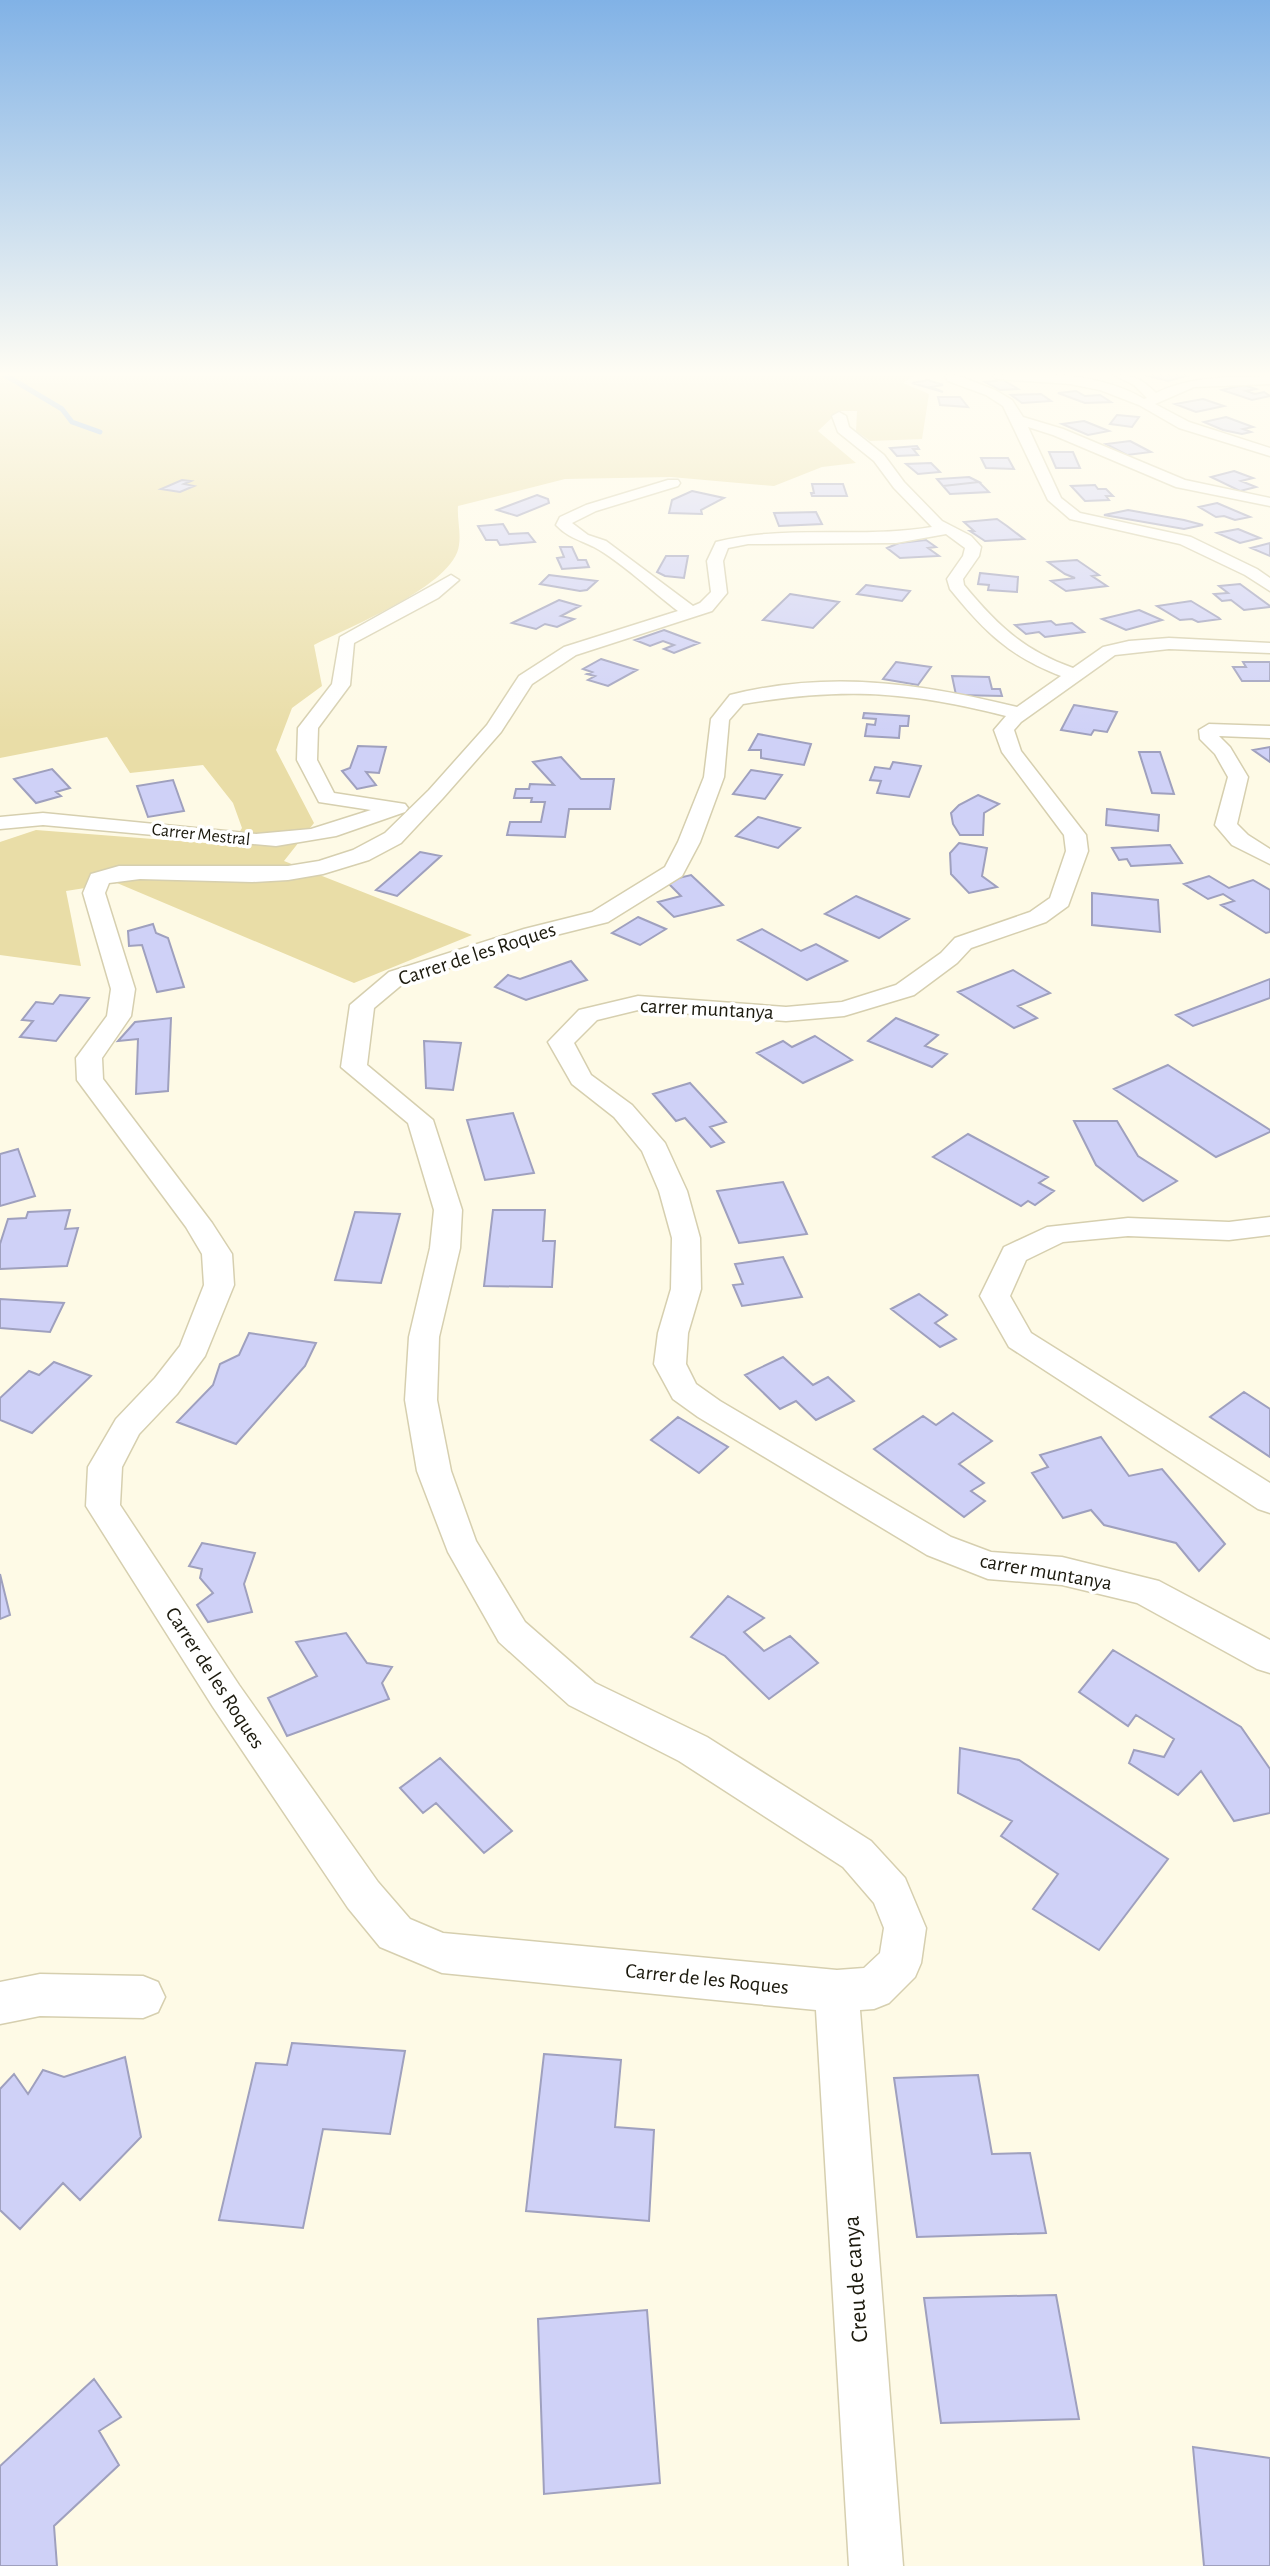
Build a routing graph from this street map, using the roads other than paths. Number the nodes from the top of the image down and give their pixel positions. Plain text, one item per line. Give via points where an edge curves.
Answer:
1 (634, 495) edge
2 (909, 495) edge
3 (1053, 495) edge
4 (1234, 495) edge
5 (1270, 502) edge
6 (945, 530) junction
7 (451, 580) dead end
8 (1270, 586) edge
9 (690, 612) junction
10 (1270, 636) edge
11 (1215, 647) junction
12 (1270, 648) edge
13 (1075, 675) junction
14 (1018, 713) junction
15 (1270, 732) edge
16 (436, 794) junction
17 (398, 808) junction
18 (0, 823) edge
19 (1270, 858) edge
20 (1270, 1226) edge
21 (1270, 1500) edge
22 (1270, 1658) edge
23 (837, 1991) junction
24 (143, 1997) dead end
25 (0, 2003) edge
26 (876, 2566) edge

1 - 9 street via 591,508 565,520 564,525 600,544
2 - 6 street
3 - 8 street via 1075,516 1185,540
4 - 5 street
6 - 9 street, Carrer de les Roques via 896,538 748,539 722,545 715,561 719,593 706,607
6 - 13 street via 973,547 955,579 956,586 996,635 1023,654
7 - 17 street, Carrer Mestral via 346,641 341,685 308,728 307,760 326,798
9 - 16 street, Carrer de les Roques via 570,651 525,680 494,729
10 - 11 street
11 - 12 street
11 - 13 street via 1125,646
13 - 14 street
14 - 22 street, carrer muntanya via 1004,730 1013,752 1075,835 1077,851 1060,901 1038,917 963,943 905,990 844,1009 786,1014 638,1003 587,1015 561,1042 581,1079 623,1111 655,1149 673,1191 686,1238 686,1290 673,1333 670,1364 684,1391 939,1546 988,1565 1062,1571 1146,1591
14 - 23 street, Carrer de les Roques via 961,699 863,685 809,687 737,699 720,719 714,777 674,871 600,916 397,977 362,1005 354,1067 420,1120 448,1210 445,1248 424,1337 421,1400 433,1471 460,1543 512,1632 582,1693 693,1749 834,1839 857,1854 890,1891 905,1928 900,1963 874,1988
15 - 19 street via 1209,730 1210,739 1238,777 1226,825 1240,841
16 - 17 street, Carrer Mestral
16 - 23 street, Carrer de les Roques via 393,838 323,867 252,875 119,873 99,880 94,893 123,989 119,1016 89,1058 90,1080 198,1223 217,1254 219,1285 194,1349 127,1427 105,1467 103,1506 226,1696 363,1895 395,1933 442,1953
17 - 18 street, Carrer Mestral via 328,834 290,841 43,819
20 - 21 street via 1229,1231 1128,1227 1057,1233 1014,1254 995,1296 1020,1340
23 - 26 street, Creu de canya
24 - 25 street via 40,1995

